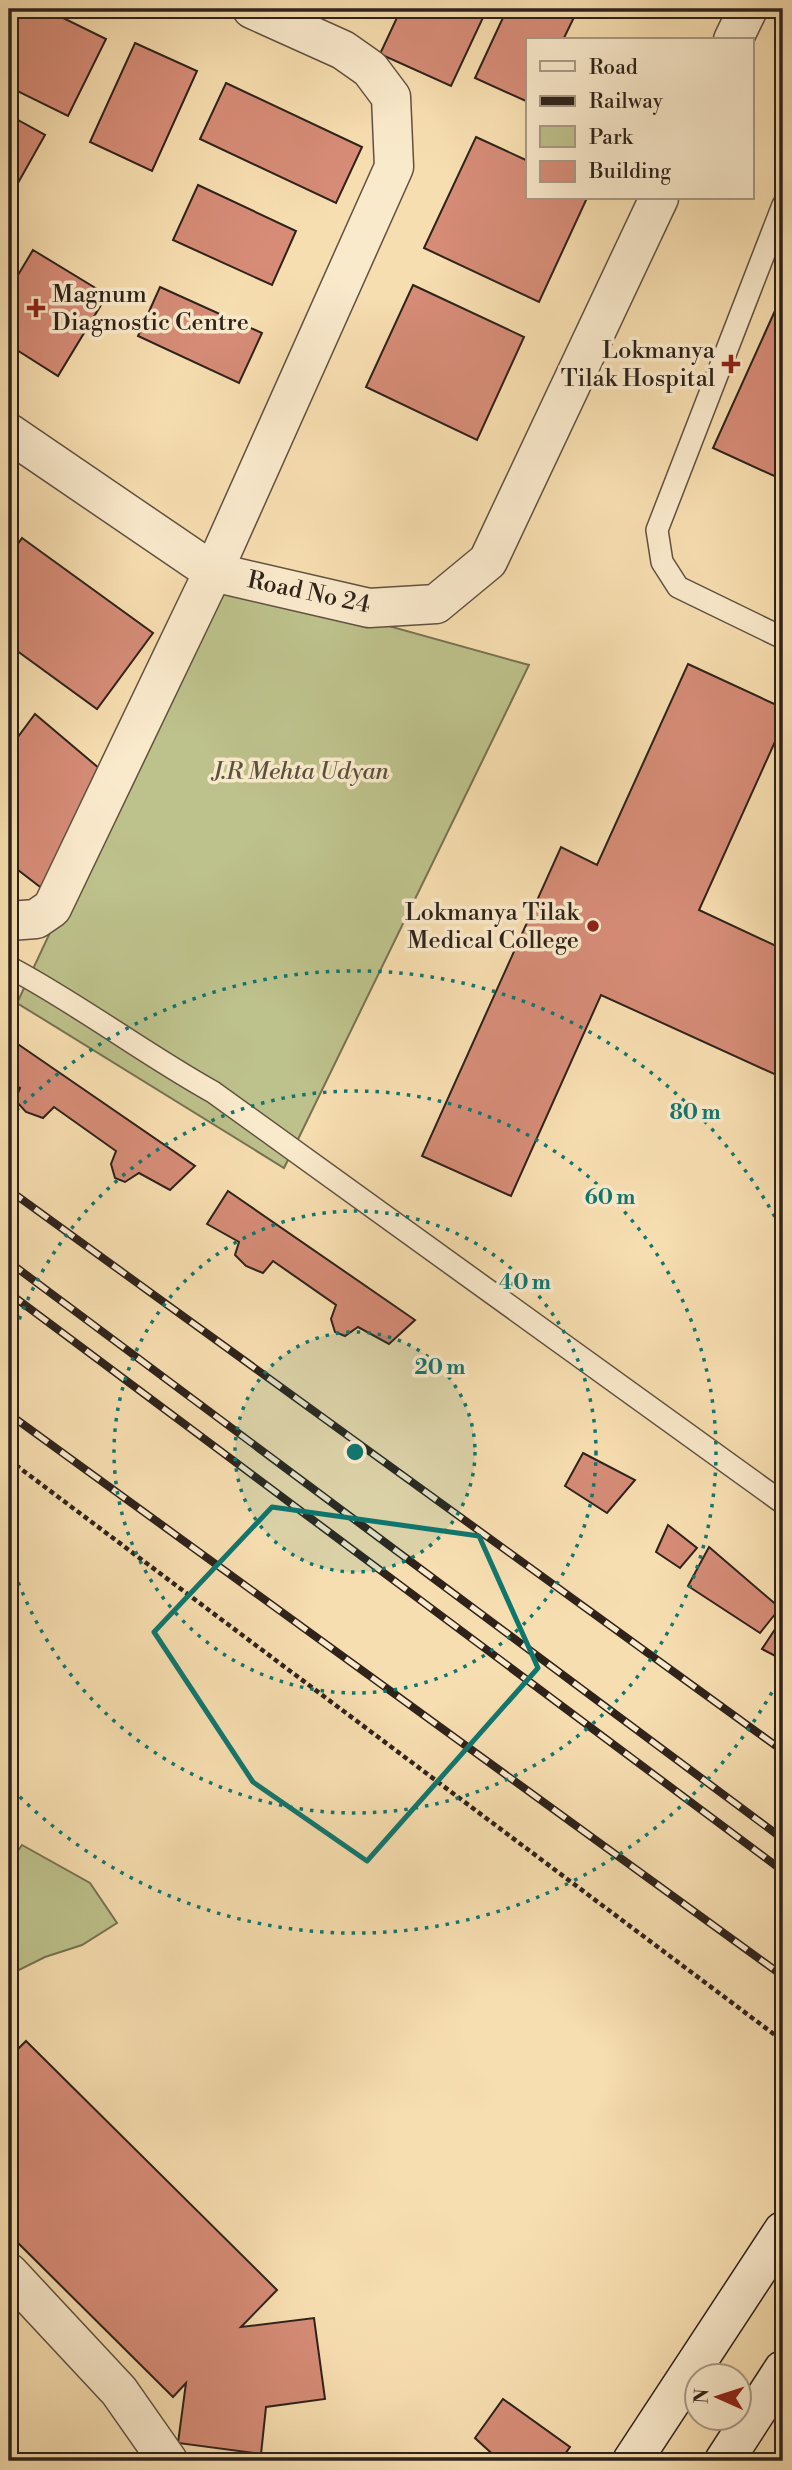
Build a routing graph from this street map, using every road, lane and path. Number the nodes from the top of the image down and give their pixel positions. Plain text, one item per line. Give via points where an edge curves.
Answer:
1 (252, 9) edge
2 (748, 9) edge
3 (734, 38) edge
4 (658, 200) edge
5 (783, 205) edge
6 (9, 433) edge
7 (213, 572) junction
8 (783, 638) edge
9 (9, 921) edge
10 (9, 967) edge
11 (9, 1460) edge
12 (783, 1503) edge
13 (783, 2041) edge
14 (783, 2231) edge
15 (9, 2273) edge
16 (783, 2370) edge
17 (168, 2461) edge
18 (632, 2461) edge
19 (724, 2461) edge

1 - 7 street via 342,50 370,69 391,97 394,167
2 - 3 street
4 - 7 street, Road No 24 via 488,561 436,604 369,608
5 - 8 lane via 657,530 662,562 678,587
6 - 7 street, Road No 24
7 - 9 street via 52,908 36,919
10 - 12 lane via 213,1092
11 - 13 path
14 - 18 street
15 - 17 street via 118,2391
16 - 19 street

